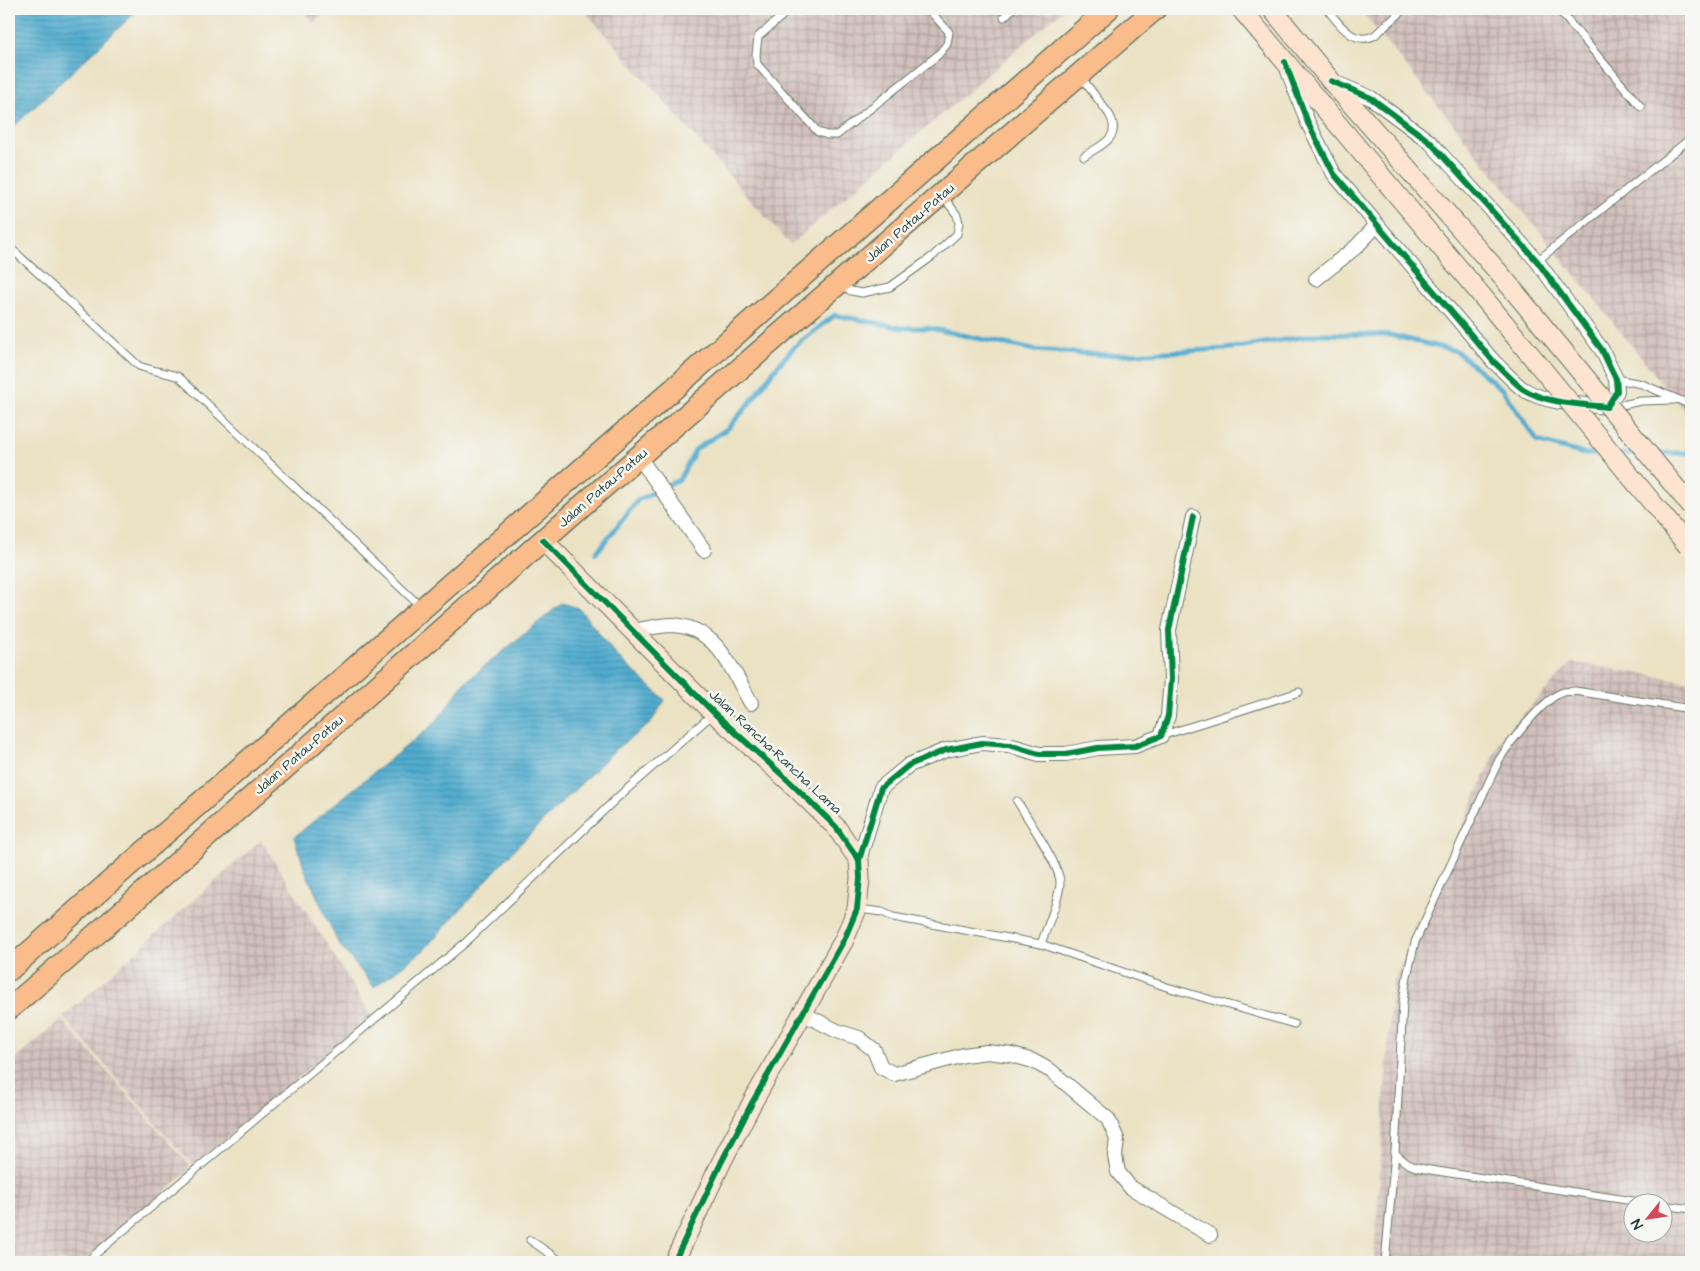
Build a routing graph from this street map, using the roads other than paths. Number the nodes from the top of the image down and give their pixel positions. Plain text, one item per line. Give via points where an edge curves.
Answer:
1 (790, 9) edge
2 (928, 9) edge
3 (1012, 9) edge
4 (1108, 9) edge
5 (1155, 9) edge
6 (1241, 9) edge
7 (1272, 9) edge
8 (1327, 9) edge
9 (1558, 9) edge
10 (1398, 11) edge
11 (1004, 16) dead end
12 (1284, 62) junction
13 (1079, 75) junction
14 (1332, 81) junction
15 (1642, 107) dead end
16 (1691, 138) edge
17 (1084, 156) dead end
18 (942, 195) junction
19 (1377, 225) junction
20 (14, 251) dead end
21 (1537, 261) junction
22 (1316, 279) dead end
23 (838, 284) junction
24 (1616, 379) junction
25 (1677, 400) junction
26 (1691, 405) edge
27 (1607, 407) junction
28 (639, 457) junction
29 (1691, 506) edge
30 (1193, 516) dead end
31 (543, 540) junction
32 (1689, 548) edge
33 (704, 550) dead end
34 (421, 608) junction
35 (633, 631) junction
36 (1299, 692) dead end
37 (750, 703) dead end
38 (1691, 709) edge
39 (714, 713) junction
40 (1161, 736) junction
41 (1017, 801) dead end
42 (859, 860) junction
43 (857, 909) junction
44 (1041, 944) junction
45 (9, 970) edge
46 (9, 1009) edge
47 (802, 1013) junction
48 (1294, 1024) dead end
49 (1395, 1153) junction
50 (1622, 1199) edge
51 (1672, 1206) edge
52 (1691, 1209) edge
53 (1210, 1235) dead end
54 (530, 1240) dead end
55 (86, 1262) edge
56 (562, 1262) edge
57 (674, 1262) edge
58 (1385, 1262) edge

1 - 2 lane via 758,37 758,64 818,132 827,135 837,135 938,55 947,44 949,32
3 - 11 lane
4 - 34 main road, Jalan Patau-Patau
5 - 13 main road, Jalan Patau-Patau
6 - 12 street
7 - 14 street
8 - 10 lane via 1344,29 1362,38 1375,35
9 - 15 lane
12 - 19 street via 1308,124 1334,174
12 - 32 street, bridge
13 - 17 lane via 1109,114 1114,132 1111,139
13 - 18 main road, Jalan Patau-Patau
14 - 21 street via 1371,98 1430,142
14 - 29 street, bridge via 1500,274
16 - 21 lane
18 - 23 main road, Jalan Patau-Patau
18 - 23 lane via 959,223 957,234 938,251 886,288 862,293
19 - 22 street via 1356,247
19 - 27 street via 1494,362 1522,388 1549,400
20 - 34 lane via 140,366 179,376
21 - 24 street via 1602,350
23 - 28 main road, Jalan Patau-Patau
24 - 25 lane via 1642,384
24 - 27 street via 1617,391
25 - 26 lane
25 - 27 lane
28 - 31 main road, Jalan Patau-Patau
28 - 33 street
30 - 40 street via 1169,630 1171,688 1168,716
31 - 35 street, Jalan Rancha-Rancha Lama
31 - 46 main road, Jalan Patau-Patau
34 - 45 main road, Jalan Patau-Patau
35 - 37 street via 670,625 693,628 712,640 726,658
35 - 39 street, Jalan Rancha-Rancha Lama
36 - 40 lane
38 - 49 lane via 1575,691 1563,692 1540,708 1506,748 1415,942 1404,1002
39 - 42 street, Jalan Rancha-Rancha Lama via 836,827
39 - 55 lane via 618,797 465,943
40 - 42 street via 1135,746 1066,754 1039,754 1009,745 982,743 946,750 910,765 881,788
41 - 44 lane via 1060,880 1059,893
42 - 43 street
43 - 44 lane
43 - 47 street via 844,940
44 - 48 lane via 1167,987
47 - 53 street via 859,1038 874,1050 881,1067 894,1074 987,1052 1033,1061 1051,1071 1108,1118 1116,1139 1118,1172 1130,1187
47 - 57 street via 722,1161
49 - 50 lane via 1417,1168
49 - 58 lane
51 - 52 lane
54 - 56 lane

